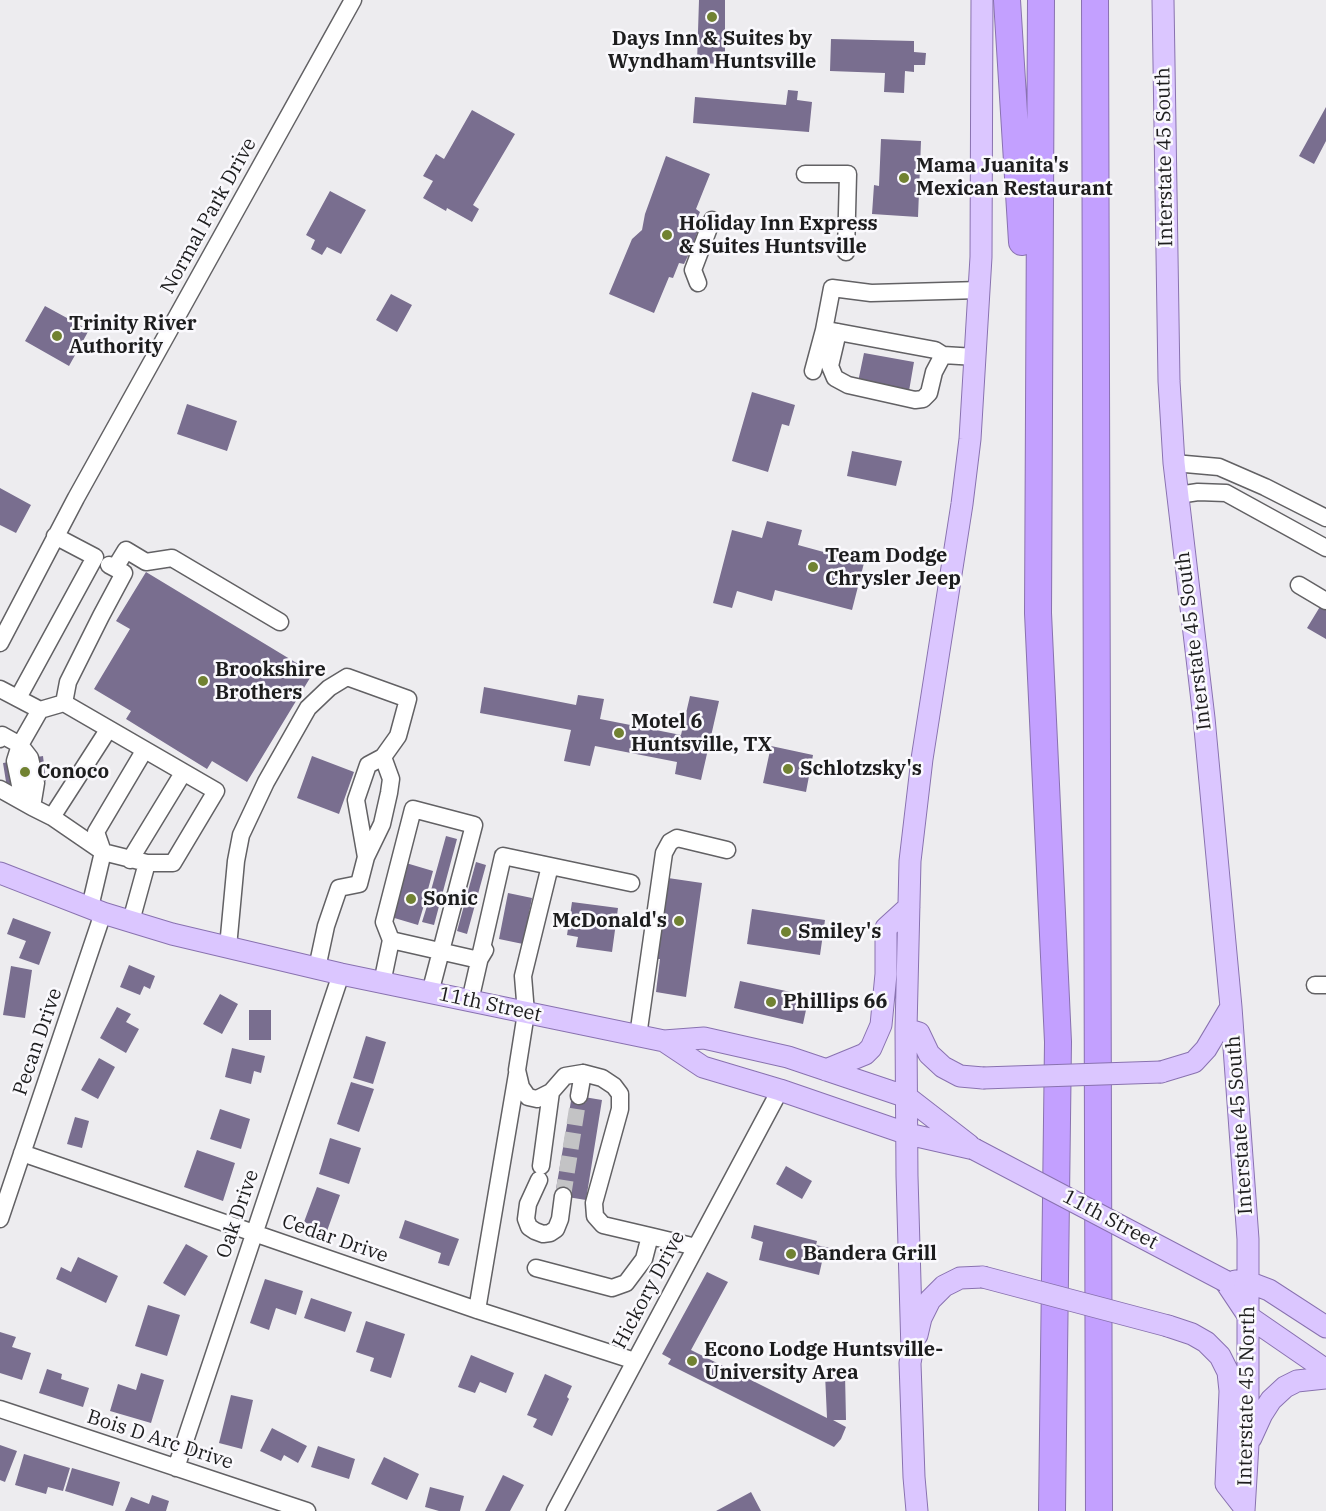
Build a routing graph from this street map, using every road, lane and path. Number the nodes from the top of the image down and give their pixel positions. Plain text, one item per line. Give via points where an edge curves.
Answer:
1 (353, 0) edge
2 (982, 0) edge
3 (1007, 0) edge
4 (1041, 0) edge
5 (1095, 0) edge
6 (1163, 0) edge
7 (805, 174) dead end
8 (712, 220) dead end
9 (846, 252) dead end
10 (698, 284) dead end
11 (980, 290) junction
12 (831, 331) junction
13 (943, 355) junction
14 (976, 357) junction
15 (813, 371) dead end
16 (1174, 463) junction
17 (1178, 495) junction
18 (1326, 518) edge
19 (55, 536) junction
20 (1326, 548) edge
21 (95, 557) junction
22 (1038, 564) junction
23 (115, 568) junction
24 (1299, 585) dead end
25 (1326, 601) edge
26 (280, 622) dead end
27 (0, 643) edge
28 (0, 689) edge
29 (18, 698) junction
30 (64, 703) junction
31 (40, 710) junction
32 (108, 730) junction
33 (0, 739) edge
34 (20, 745) junction
35 (144, 751) junction
36 (383, 757) junction
37 (183, 773) junction
38 (0, 789) edge
39 (32, 807) junction
40 (52, 817) junction
41 (727, 850) dead end
42 (103, 852) junction
43 (366, 857) junction
44 (138, 861) junction
45 (550, 866) junction
46 (0, 873) edge
47 (631, 884) dead end
48 (909, 907) junction
49 (97, 910) junction
50 (131, 921) junction
51 (391, 940) junction
52 (228, 947) junction
53 (440, 952) junction
54 (479, 960) junction
55 (316, 968) junction
56 (341, 974) junction
57 (382, 983) junction
58 (430, 993) junction
59 (470, 1001) junction
60 (1231, 1007) junction
61 (526, 1013) junction
62 (906, 1029) junction
63 (638, 1036) junction
64 (664, 1041) junction
65 (747, 1048) junction
66 (517, 1070) junction
67 (826, 1070) junction
68 (583, 1074) junction
69 (780, 1090) junction
70 (551, 1092) junction
71 (579, 1096) tunnel mouth
72 (908, 1097) junction
73 (908, 1134) junction
74 (974, 1149) junction
75 (22, 1153) junction
76 (563, 1196) tunnel mouth
77 (0, 1219) edge
78 (253, 1233) junction
79 (650, 1236) junction
80 (696, 1248) junction
81 (536, 1268) dead end
82 (1225, 1281) junction
83 (1248, 1282) junction
84 (477, 1310) junction
85 (1249, 1317) junction
86 (1326, 1327) edge
87 (912, 1352) junction
88 (635, 1361) junction
89 (1326, 1370) edge
90 (1326, 1378) edge
91 (0, 1409) edge
92 (1248, 1444) junction
93 (176, 1468) junction
94 (1244, 1509) edge
95 (307, 1511) edge
96 (555, 1511) edge
97 (917, 1511) edge
98 (1051, 1511) edge
99 (1099, 1511) edge

1 - 19 street, Normal Park Drive
2 - 11 main road
3 - 22 highway
4 - 22 highway
5 - 99 highway
6 - 16 main road, Interstate 45 South via 1169,381
7 - 9 street via 848,174
8 - 10 street via 693,270
11 - 12 street via 871,293 832,288
11 - 14 main road
12 - 13 street via 935,350
12 - 13 street via 830,366 835,378 848,385 915,400 928,393
12 - 15 street
13 - 14 street
14 - 48 main road via 962,504 922,759 910,861
16 - 17 main road, Interstate 45 South
16 - 18 street via 1218,467
17 - 20 street via 1226,493
17 - 60 main road, Interstate 45 South
19 - 21 street
19 - 27 street, Normal Park Drive
21 - 23 street
21 - 29 street
22 - 98 highway via 1058,1042
23 - 26 street via 126,550 146,562 172,558
23 - 30 street via 124,573 68,682
24 - 25 street
28 - 29 street
29 - 31 street
30 - 31 street
30 - 32 street
31 - 34 street
32 - 35 street
32 - 40 street
33 - 34 street via 2,735
34 - 39 street via 15,761 20,785
35 - 37 street
35 - 42 street, Pecan Drive via 96,832
36 - 43 street via 391,779 389,794 382,824
36 - 43 street via 368,765 356,800
36 - 52 street via 398,736 408,699 347,677 308,708 241,835
37 - 44 street
37 - 44 street via 216,791 173,863
38 - 39 street
39 - 40 street
40 - 42 street
41 - 63 street via 677,838 664,852
42 - 44 street
42 - 49 street, Pecan Drive
43 - 55 street via 359,885 339,888
44 - 50 street
45 - 47 street
45 - 54 street via 501,861
45 - 61 street via 523,976
46 - 49 main road, 11th Street
48 - 62 main road
48 - 67 main road via 886,928 881,1025 871,1048
49 - 50 main road, 11th Street
49 - 75 street, Pecan Drive
50 - 52 main road, 11th Street
51 - 53 street
51 - 53 street via 384,922 412,809 474,825
51 - 57 street
52 - 55 main road, 11th Street
53 - 54 street
53 - 58 street
54 - 59 street
55 - 56 main road, 11th Street
56 - 57 main road, 11th Street
56 - 78 street, Oak Drive
57 - 58 main road, 11th Street
58 - 59 main road, 11th Street
59 - 61 main road, 11th Street
60 - 62 main road, bridge via 1194,1062 1161,1072 960,1076 943,1068 929,1054 920,1033
60 - 83 main road, Interstate 45 South
61 - 63 main road, 11th Street
61 - 66 street
62 - 72 main road
63 - 64 main road, 11th Street
64 - 65 main road, 11th Street via 704,1038
64 - 65 main road via 736,1058 742,1057
64 - 69 main road, 11th Street via 703,1066
65 - 67 main road, 11th Street
66 - 70 street via 528,1098 537,1099
66 - 84 street
67 - 72 main road, 11th Street
68 - 70 street via 566,1076
68 - 71 street
68 - 79 street via 602,1078 620,1094 620,1109 594,1203 596,1215 603,1226
69 - 73 main road, 11th Street
69 - 80 street, Hickory Drive
70 - 76 street via 540,1173 528,1204 529,1227 550,1233 556,1229
72 - 73 main road
72 - 74 main road, 11th Street
73 - 74 main road, 11th Street
73 - 87 main road
74 - 82 main road, 11th Street, bridge
75 - 77 street, Pecan Drive
75 - 78 street, Cedar Drive
78 - 84 street, Cedar Drive
78 - 93 street, Oak Drive
79 - 80 street
79 - 81 street via 644,1259 626,1283 612,1287
80 - 88 street, Hickory Drive
82 - 83 main road, 11th Street
82 - 85 main road
83 - 85 main road, Interstate 45 North
83 - 86 main road via 1269,1290
84 - 88 street, Cedar Drive
85 - 89 main road
85 - 92 main road, Interstate 45 North
87 - 94 main road, bridge via 930,1300 944,1286 960,1278 983,1276 1192,1334 1220,1356 1228,1372 1226,1484
87 - 97 main road
88 - 96 street, Hickory Drive
90 - 92 main road via 1297,1381 1285,1387 1271,1400
91 - 93 street, Bois D Arc Drive
92 - 94 main road, Interstate 45 North
93 - 95 street, Bois D Arc Drive

